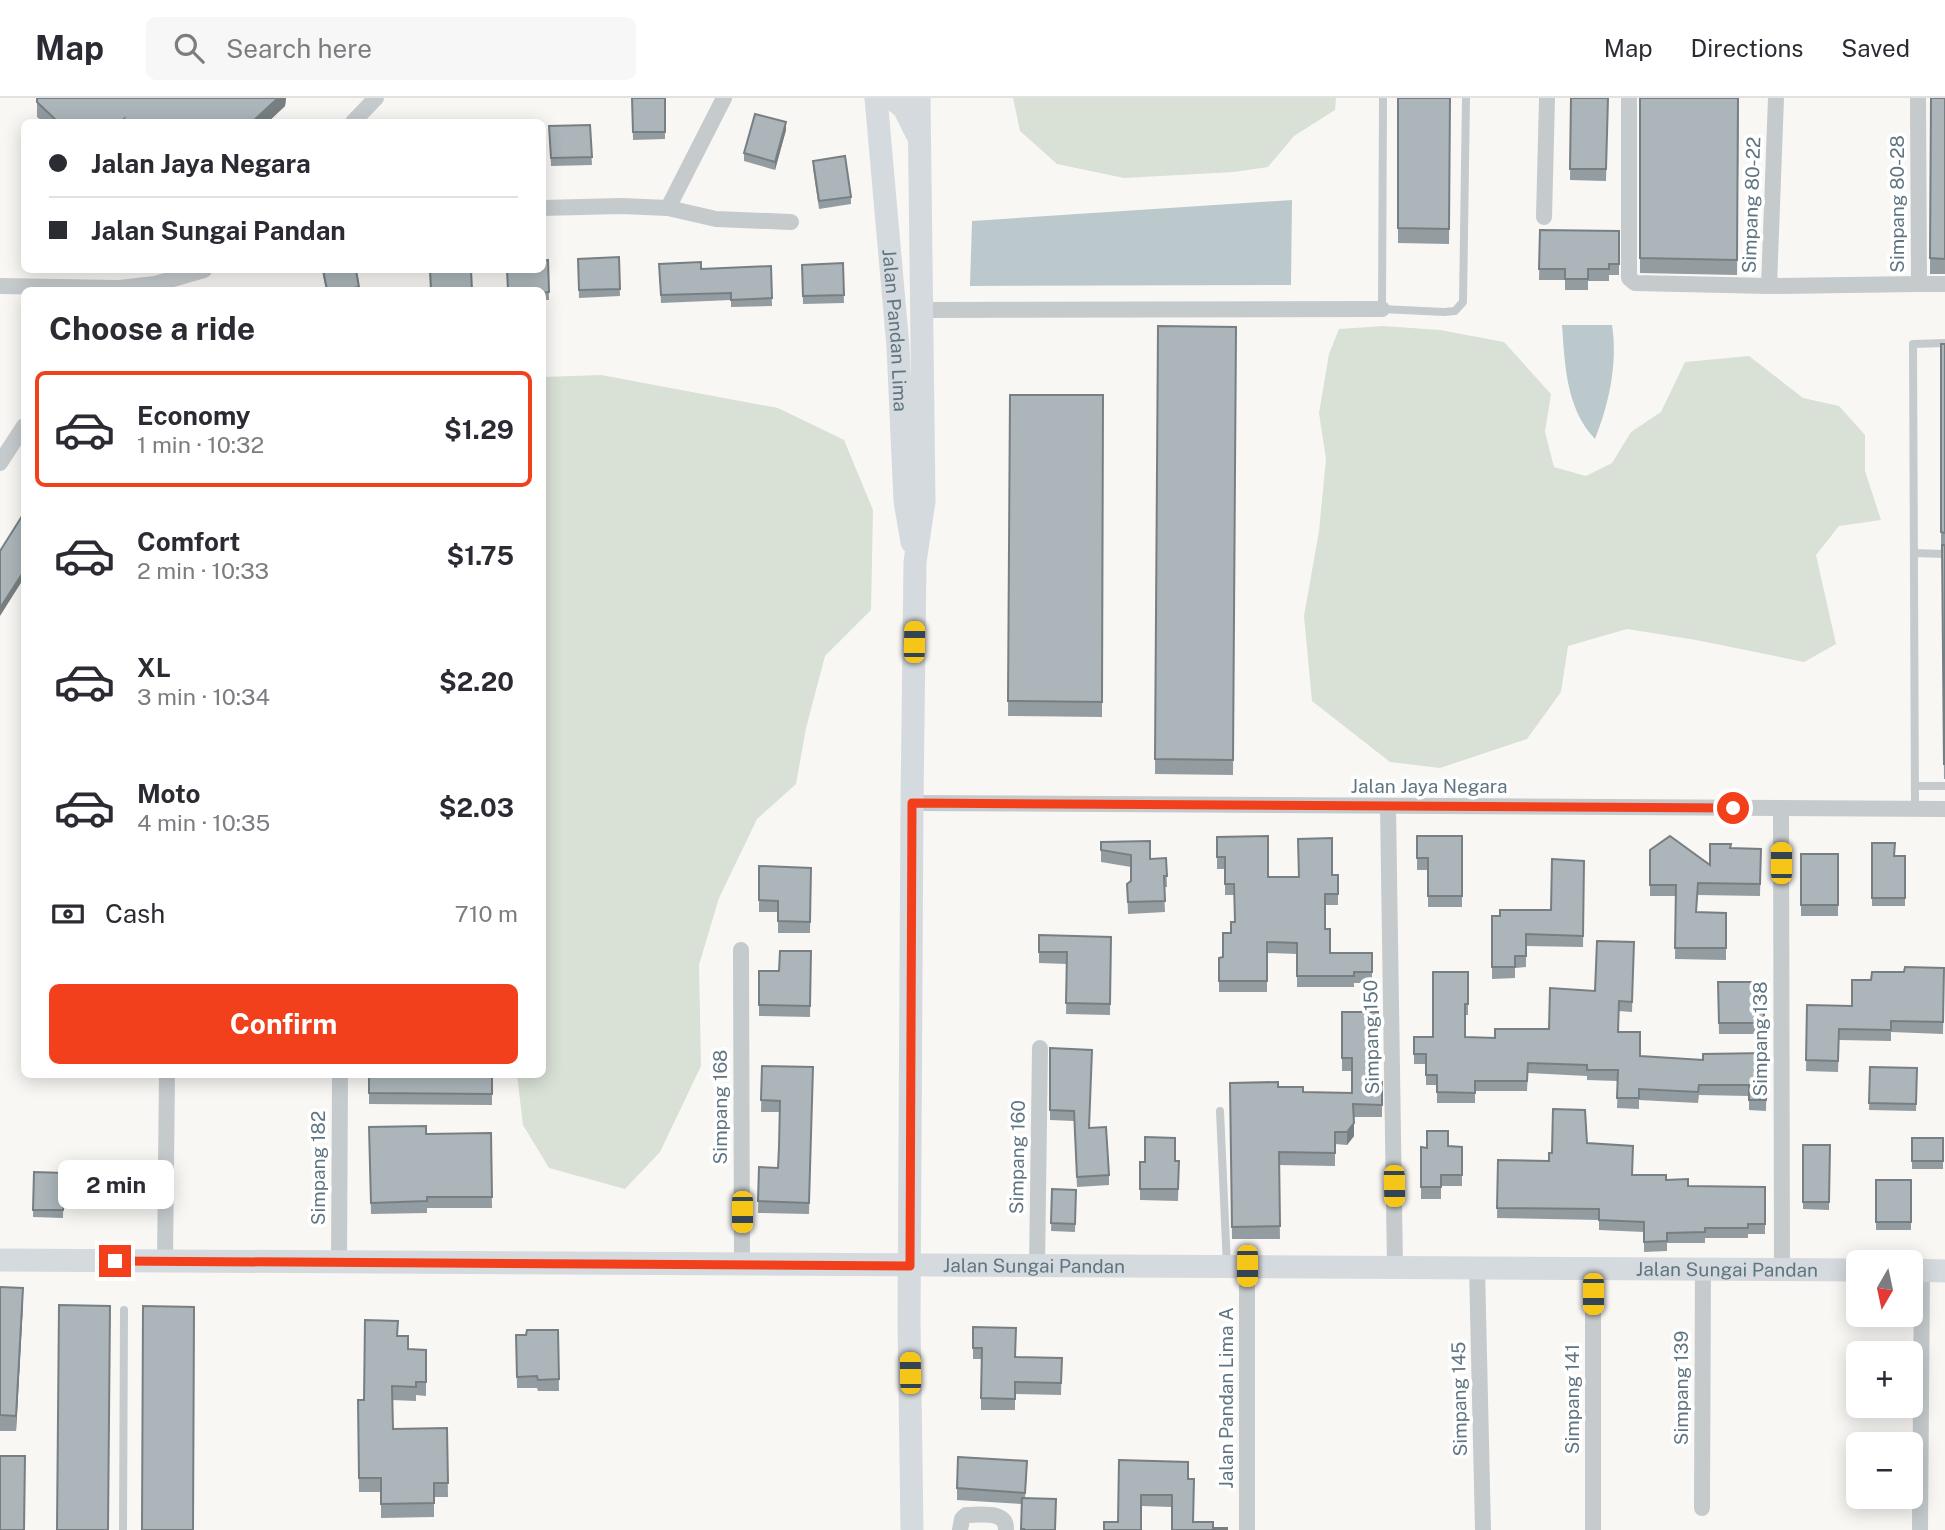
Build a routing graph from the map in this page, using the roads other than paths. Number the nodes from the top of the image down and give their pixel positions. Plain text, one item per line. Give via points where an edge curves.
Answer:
1 (376, 98) edge
2 (724, 98) edge
3 (876, 98) edge
4 (891, 98) edge
5 (919, 98) edge
6 (1384, 98) edge
7 (1466, 98) edge
8 (1547, 98) edge
9 (1629, 98) edge
10 (1776, 98) edge
11 (1918, 98) edge
12 (356, 119) edge
13 (919, 140) junction
14 (546, 208) edge
15 (668, 208) junction
16 (1544, 217) dead end
17 (791, 222) dead end
18 (194, 273) edge
19 (1919, 284) junction
20 (1945, 284) edge
21 (0, 286) edge
22 (1769, 286) junction
23 (60, 287) edge
24 (128, 287) edge
25 (1382, 309) junction
26 (922, 310) junction
27 (1945, 343) edge
28 (21, 431) edge
29 (0, 463) edge
30 (1914, 553) junction
31 (1945, 554) edge
32 (915, 562) junction
33 (1914, 786) junction
34 (1945, 786) edge
35 (912, 803) junction
36 (1388, 807) junction
37 (1781, 808) junction
38 (1915, 809) junction
39 (1945, 810) edge
40 (741, 950) dead end
41 (1040, 1048) dead end
42 (167, 1078) edge
43 (340, 1078) edge
44 (1220, 1111) dead end
45 (910, 1179) junction
46 (0, 1260) edge
47 (165, 1261) junction
48 (339, 1262) junction
49 (742, 1264) junction
50 (871, 1265) junction
51 (910, 1266) junction
52 (951, 1266) junction
53 (1237, 1266) junction
54 (1037, 1267) junction
55 (1395, 1267) junction
56 (1477, 1267) junction
57 (1593, 1267) junction
58 (1703, 1268) junction
59 (1782, 1269) junction
60 (1846, 1270) edge
61 (1926, 1271) edge
62 (124, 1310) dead end
63 (909, 1321) junction
64 (1702, 1508) dead end
65 (123, 1530) edge
66 (912, 1530) edge
67 (960, 1530) edge
68 (1006, 1530) edge
69 (1247, 1530) edge
70 (1483, 1530) edge
71 (1593, 1530) edge
72 (1920, 1530) edge

1 - 12 street
2 - 15 street
3 - 32 main road, Jalan Pandan Lima via 898,347 905,502
4 - 13 main road via 904,108
5 - 13 main road, Jalan Pandan Lima
6 - 25 lane
7 - 25 lane via 1463,302 1455,311
8 - 16 street
9 - 22 street, Simpang 80-22 via 1629,278 1635,283
10 - 22 street, Simpang 80-22
11 - 19 street, Simpang 80-28
13 - 26 main road, Jalan Pandan Lima
14 - 15 street
15 - 17 street via 716,219
18 - 24 street
19 - 20 street, Simpang 80-28
19 - 22 street
21 - 23 street
25 - 26 street
26 - 32 main road, Jalan Pandan Lima via 925,501
27 - 30 lane via 1913,344
28 - 29 street
30 - 31 lane
30 - 33 lane
32 - 35 main road, Jalan Pandan Lima
33 - 34 lane
33 - 38 lane
35 - 36 street, Jalan Jaya Negara
35 - 45 main road, Jalan Pandan Lima
36 - 37 street, Jalan Jaya Negara
36 - 55 street, Simpang 150
37 - 38 street, Jalan Jaya Negara
37 - 59 street, Simpang 138
38 - 39 street, Jalan Jaya Negara
40 - 49 street, Simpang 168
41 - 54 street, Simpang 160
42 - 47 street
43 - 48 street, Simpang 182
44 - 53 lane
45 - 51 main road, Jalan Pandan Lima
45 - 52 main road via 919,1251 929,1260
46 - 47 main road, Jalan Sungai Pandan
47 - 48 main road, Jalan Sungai Pandan
48 - 49 main road, Jalan Sungai Pandan
49 - 50 main road, Jalan Sungai Pandan
50 - 51 main road, Jalan Sungai Pandan
50 - 63 main road via 897,1279
51 - 52 main road, Jalan Sungai Pandan
51 - 63 main road, Jalan Pandan Lima
52 - 54 main road, Jalan Sungai Pandan
53 - 54 main road, Jalan Sungai Pandan
53 - 55 main road, Jalan Sungai Pandan
53 - 69 street, Jalan Pandan Lima A
55 - 56 main road, Jalan Sungai Pandan
56 - 57 main road, Jalan Sungai Pandan
56 - 70 street, Simpang 145
57 - 58 main road, Jalan Sungai Pandan
57 - 71 street, Simpang 141
58 - 59 main road, Jalan Sungai Pandan
58 - 64 street, Simpang 139
59 - 60 main road, Jalan Sungai Pandan
61 - 72 street
62 - 65 lane
63 - 66 main road, Jalan Pandan Lima
67 - 68 street via 966,1515 996,1516 1003,1519

